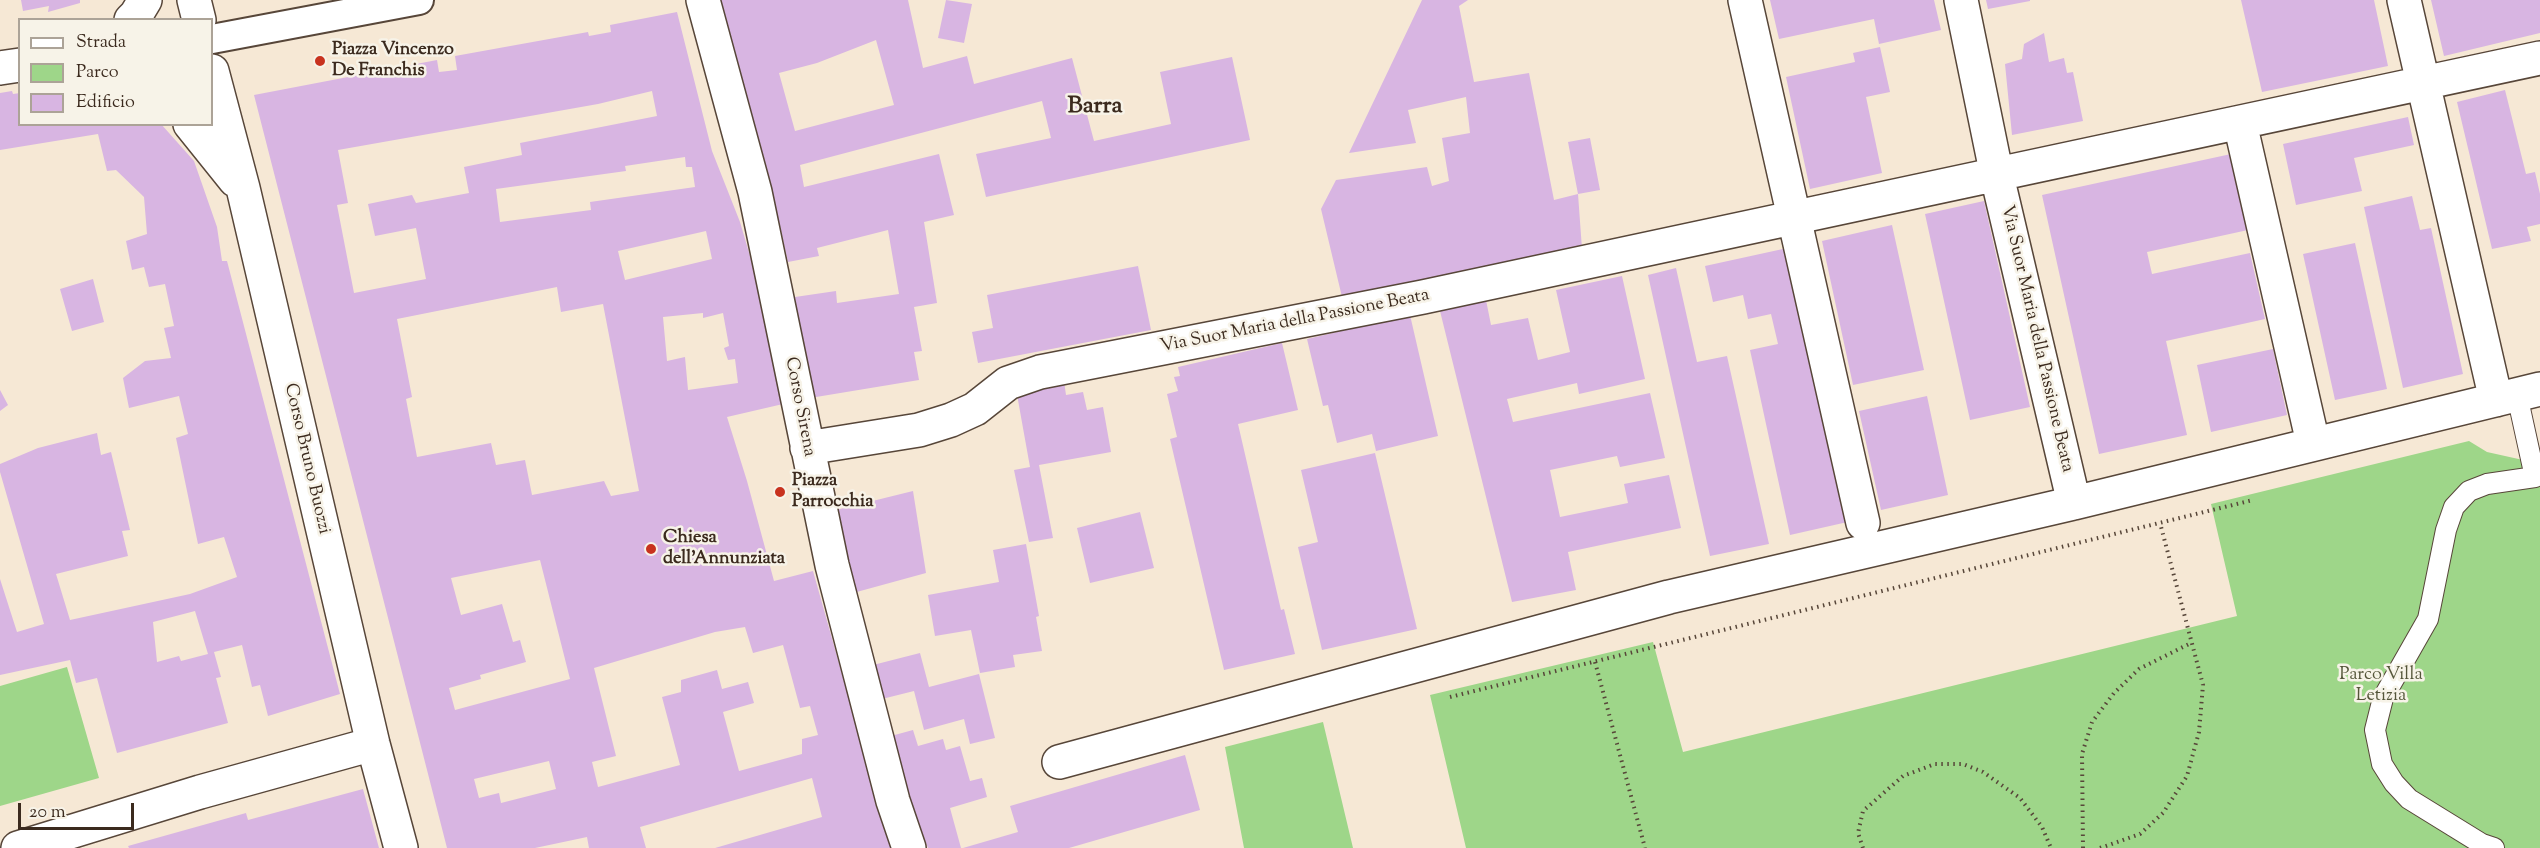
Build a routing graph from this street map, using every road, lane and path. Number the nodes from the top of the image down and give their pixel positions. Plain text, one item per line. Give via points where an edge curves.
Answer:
1 (145, 0) edge
2 (194, 0) edge
3 (419, 0) edge
4 (703, 0) edge
5 (1745, 0) edge
6 (1961, 0) edge
7 (2404, 0) edge
8 (133, 18) edge
9 (198, 18) edge
10 (213, 39) edge
11 (2540, 58) edge
12 (18, 65) edge
13 (0, 68) edge
14 (213, 74) edge
15 (2422, 84) junction
16 (2240, 123) junction
17 (192, 126) edge
18 (1998, 176) junction
19 (243, 188) junction
20 (1794, 220) junction
21 (2518, 395) edge
22 (2313, 443) junction
23 (807, 448) junction
24 (2074, 503) junction
25 (2200, 513) dead end
26 (1863, 523) dead end
27 (2160, 523) junction
28 (2191, 643) junction
29 (1596, 662) junction
30 (1448, 698) dead end
31 (373, 744) junction
32 (1059, 762) dead end
33 (18, 848) edge
34 (401, 848) edge
35 (909, 848) edge
36 (1645, 848) edge
37 (1863, 848) edge
38 (2051, 848) edge
39 (2083, 848) edge
40 (2100, 848) edge
41 (2494, 848) edge

1 - 8 street
2 - 9 street
3 - 10 street
4 - 23 street, Corso Sirena via 755,192
5 - 20 street
6 - 18 street, Via Suor Maria della Passione Beata
7 - 15 street
11 - 15 street, Via Suor Maria della Passione Beata
12 - 13 street
14 - 19 street, Corso Bruno Buozzi
15 - 16 street, Via Suor Maria della Passione Beata
15 - 21 street
16 - 18 street, Via Suor Maria della Passione Beata
16 - 22 street
17 - 19 street
18 - 20 street, Via Suor Maria della Passione Beata
18 - 24 street, Via Suor Maria della Passione Beata
19 - 31 street, Corso Bruno Buozzi
20 - 23 street, Via Suor Maria della Passione Beata via 1040,372 1008,382 975,409 951,420 919,430
20 - 26 street
21 - 22 street
21 - 41 lane via 2535,477 2487,484 2469,491 2454,507 2428,619 2383,698 2375,730 2382,764 2409,799
22 - 24 street
23 - 35 street, Corso Sirena via 832,565 893,801
24 - 32 street via 1669,597
25 - 27 path
27 - 28 path
27 - 29 path
28 - 39 path via 2139,669 2092,722 2082,754
28 - 40 path via 2203,686 2199,732 2187,776 2163,813 2140,834
29 - 30 path
29 - 36 path
31 - 33 street
31 - 34 street, Corso Bruno Buozzi
37 - 38 path via 1858,833 1863,811 1903,776 1935,764 1964,764 1983,772 2020,798 2042,827

